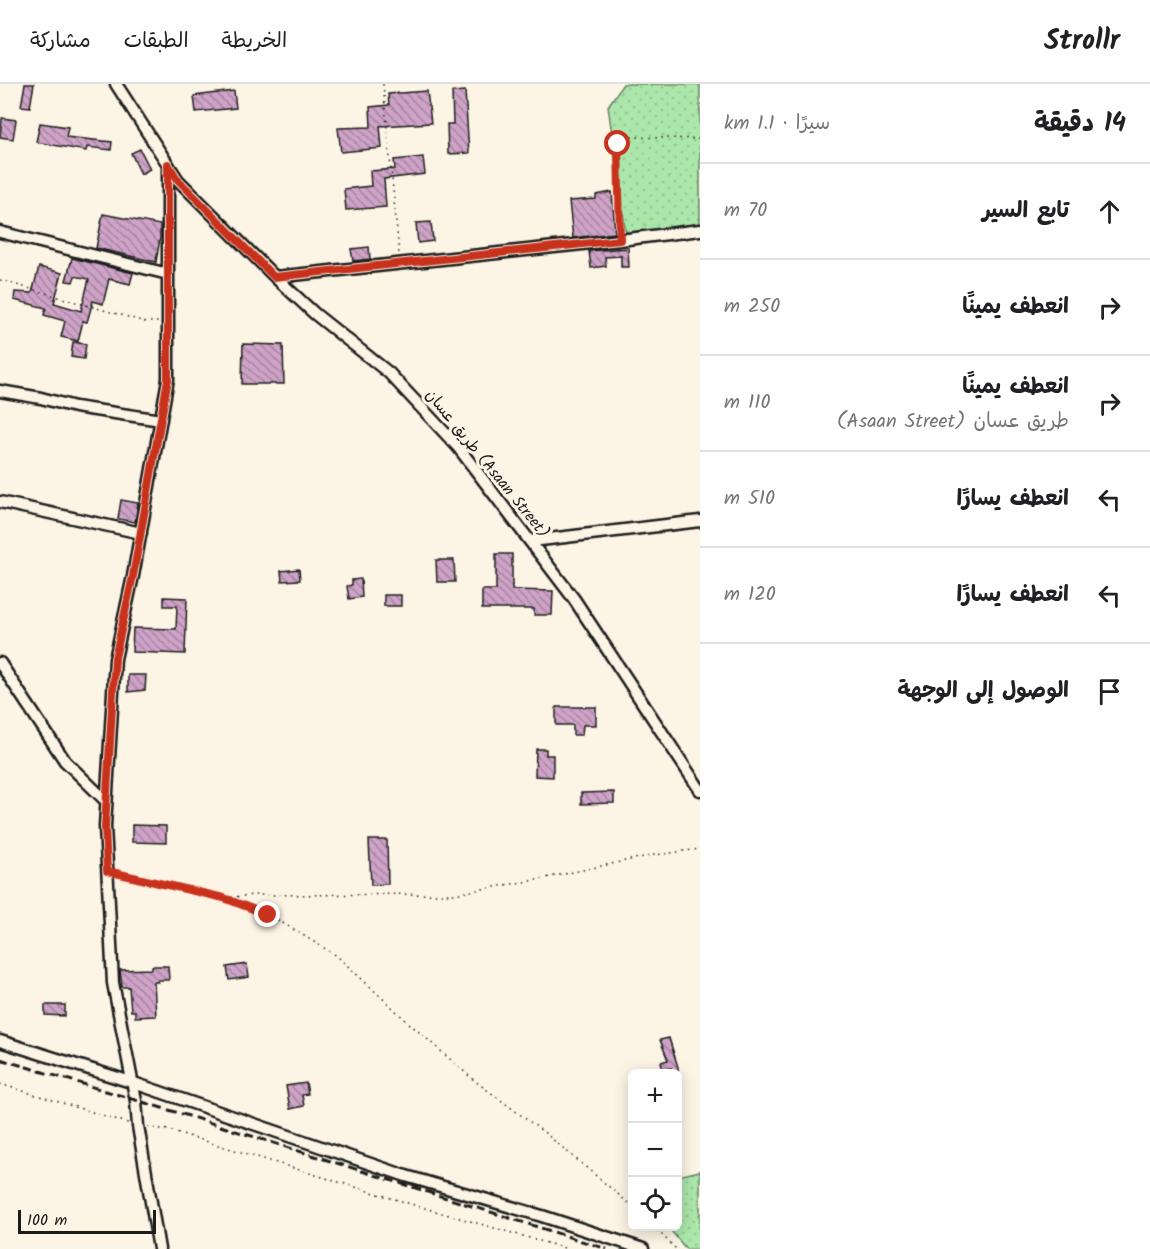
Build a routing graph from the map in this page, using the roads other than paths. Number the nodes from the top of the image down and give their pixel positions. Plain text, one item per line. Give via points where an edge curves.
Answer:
1 (117, 84) edge
2 (168, 164) junction
3 (700, 230) edge
4 (0, 232) edge
5 (168, 274) junction
6 (274, 277) junction
7 (0, 391) edge
8 (161, 420) junction
9 (0, 502) edge
10 (700, 521) edge
11 (141, 533) junction
12 (532, 542) junction
13 (0, 663) edge
14 (700, 790) edge
15 (106, 801) junction
16 (0, 1041) edge
17 (131, 1082) junction
18 (159, 1249) edge
19 (643, 1249) edge

1 - 2 street, طريق عسان (Asaan Street)
2 - 5 street
2 - 6 street, طريق عسان (Asaan Street) via 178,180
3 - 6 street
4 - 5 street
5 - 8 street via 168,379
6 - 12 street, طريق عسان (Asaan Street) via 417,400
7 - 8 street
8 - 11 street
9 - 11 street
10 - 12 street
11 - 15 street via 115,658
12 - 14 street, طريق عسان (Asaan Street) via 574,598
13 - 15 street via 65,761
15 - 17 street via 113,982
16 - 17 street
17 - 18 street
17 - 19 street via 406,1176

